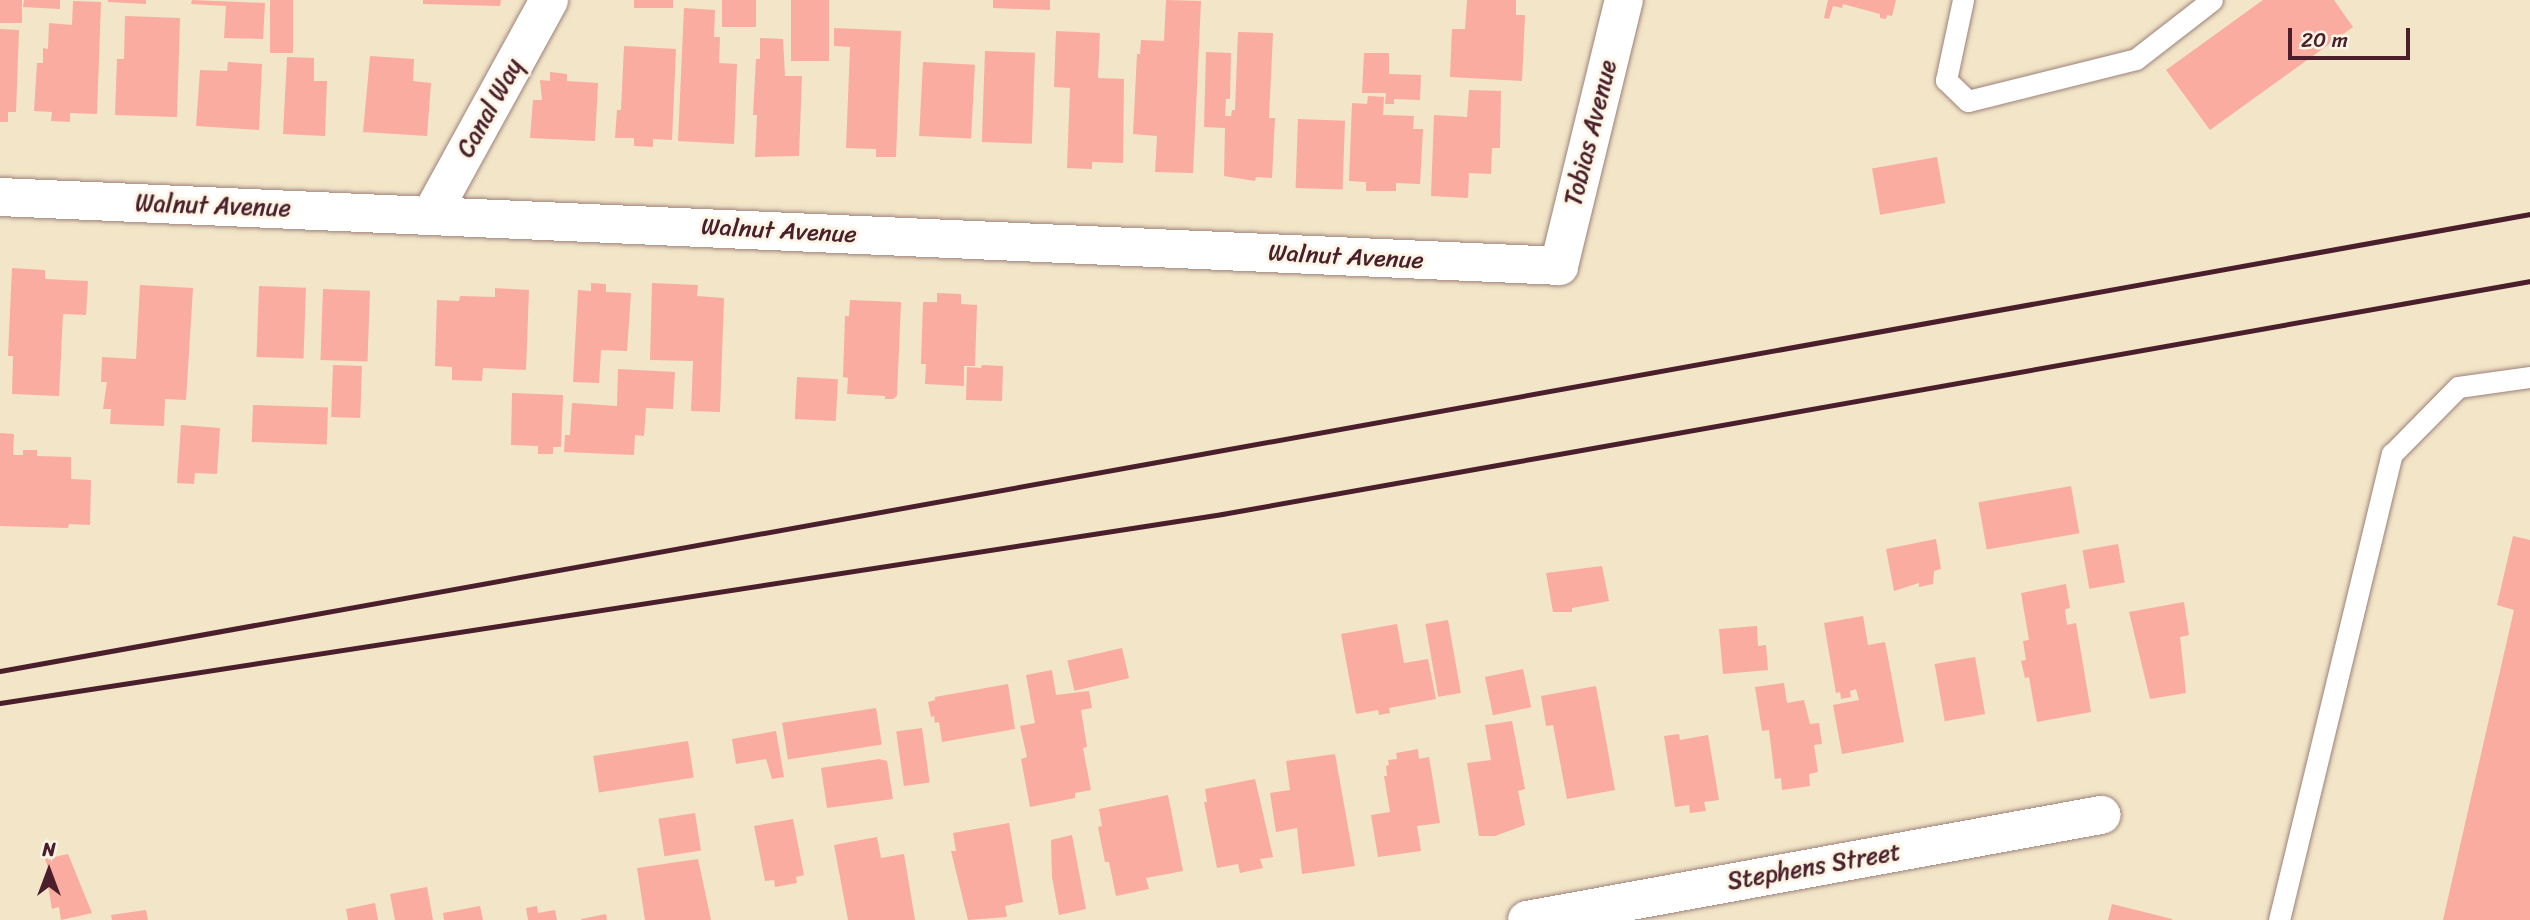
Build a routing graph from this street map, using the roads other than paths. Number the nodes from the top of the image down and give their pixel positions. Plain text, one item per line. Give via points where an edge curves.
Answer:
1 (549, 0) edge
2 (1624, 0) edge
3 (1963, 0) edge
4 (2212, 0) edge
5 (0, 197) edge
6 (431, 215) junction
7 (1559, 266) joint
8 (2530, 376) edge
9 (2101, 815) dead end
10 (1527, 920) edge
11 (2279, 920) edge

1 - 6 street, Canal Way
2 - 7 street, Tobias Avenue
3 - 4 lane via 1946,80 1968,101 2136,59
5 - 6 street, Walnut Avenue
6 - 7 street, Walnut Avenue
8 - 11 lane via 2458,387 2392,454
9 - 10 street, Stephens Street

